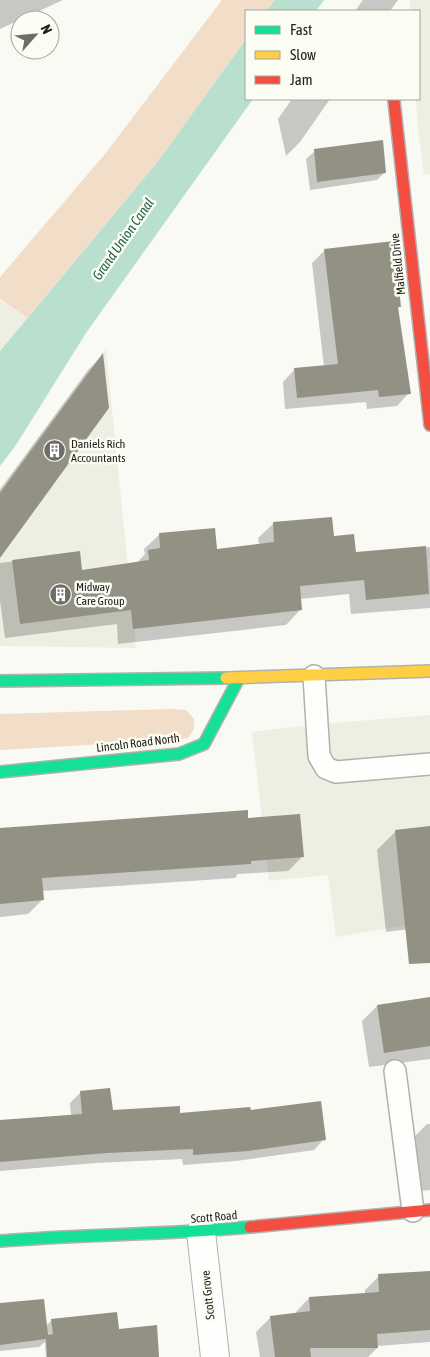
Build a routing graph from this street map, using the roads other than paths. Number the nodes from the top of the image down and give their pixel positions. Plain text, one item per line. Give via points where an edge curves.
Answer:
1 (394, 101) dead end
2 (430, 425) edge
3 (430, 671) edge
4 (314, 676) junction
5 (239, 678) junction
6 (0, 681) edge
7 (430, 764) edge
8 (0, 772) edge
9 (395, 1071) dead end
10 (421, 1210) edge
11 (202, 1232) junction
12 (0, 1241) edge
13 (216, 1357) edge

1 - 2 street, Malfield Drive
3 - 4 street
4 - 5 street
4 - 7 lane via 319,756 326,768 336,772
5 - 6 street
5 - 8 street, Lincoln Road North via 204,744 179,754
9 - 10 lane
10 - 11 street, Scott Road
11 - 12 street, Scott Road
11 - 13 street, Scott Grove

